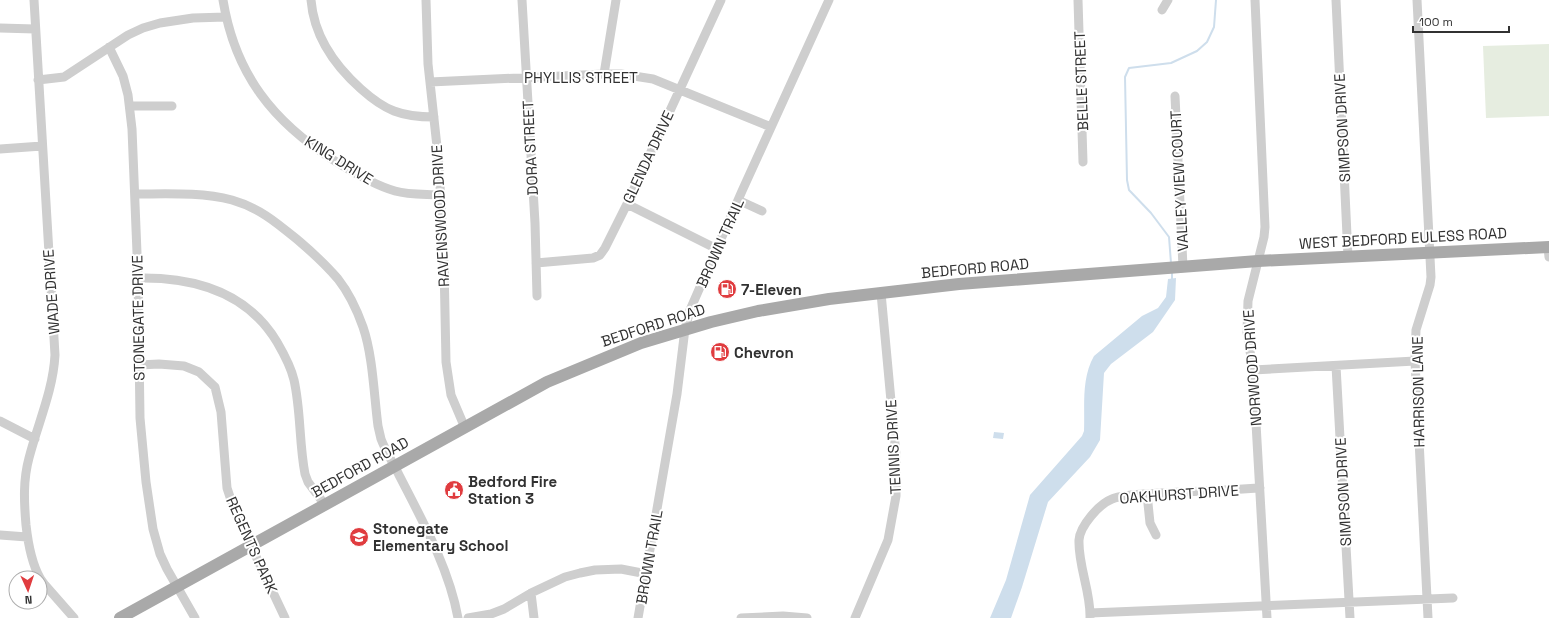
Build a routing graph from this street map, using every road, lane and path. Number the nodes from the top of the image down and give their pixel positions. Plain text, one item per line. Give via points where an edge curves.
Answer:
1 (34, 0) edge
2 (223, 0) edge
3 (311, 0) edge
4 (426, 0) edge
5 (522, 0) edge
6 (616, 0) edge
7 (721, 0) edge
8 (829, 0) edge
9 (1078, 0) edge
10 (1168, 0) edge
11 (1255, 0) edge
12 (1336, 0) edge
13 (1417, 0) edge
14 (1162, 10) dead end
15 (226, 17) junction
16 (0, 28) edge
17 (35, 29) junction
18 (109, 47) junction
19 (604, 74) junction
20 (526, 78) junction
21 (38, 80) junction
22 (430, 82) junction
23 (679, 89) junction
24 (1175, 96) dead end
25 (130, 106) junction
26 (172, 106) dead end
27 (434, 117) junction
28 (771, 127) junction
29 (42, 146) junction
30 (0, 149) edge
31 (1083, 162) dead end
32 (135, 194) junction
33 (440, 195) junction
34 (738, 200) junction
35 (627, 204) junction
36 (762, 211) dead end
37 (717, 249) junction
38 (1549, 250) edge
39 (1430, 253) junction
40 (1348, 257) junction
41 (1258, 262) junction
42 (536, 263) junction
43 (1175, 267) junction
44 (138, 278) junction
45 (881, 293) junction
46 (537, 296) dead end
47 (685, 330) junction
48 (1415, 361) junction
49 (139, 365) junction
50 (1336, 366) junction
51 (1253, 370) junction
52 (0, 421) edge
53 (465, 428) junction
54 (35, 439) junction
55 (394, 466) junction
56 (1260, 488) junction
57 (1147, 494) junction
58 (325, 504) junction
59 (0, 535) edge
60 (1156, 535) dead end
61 (27, 537) junction
62 (250, 546) junction
63 (35, 570) edge
64 (647, 574) junction
65 (177, 586) junction
66 (48, 589) edge
67 (531, 593) junction
68 (1453, 598) dead end
69 (1427, 599) junction
70 (1349, 603) junction
71 (1266, 606) junction
72 (1090, 616) edge
73 (74, 618) edge
74 (120, 618) edge
75 (195, 618) edge
76 (285, 618) edge
77 (458, 618) edge
78 (468, 618) edge
79 (534, 618) edge
80 (638, 618) edge
81 (741, 618) edge
82 (808, 618) edge
83 (855, 618) edge
84 (1267, 618) edge
85 (1350, 618) edge
86 (1428, 618) edge

1 - 17 street, WADE DRIVE
2 - 15 street, KING DRIVE
3 - 27 street via 314,20 322,42 346,76 383,106 416,116
4 - 22 street, RAVENSWOOD DRIVE
5 - 20 street, DORA STREET
6 - 19 street
7 - 23 street, GLENDA DRIVE
8 - 28 street, BROWN TRAIL
9 - 31 street, BELLE STREET
10 - 14 street
11 - 41 street, NORWOOD DRIVE via 1265,227
12 - 40 street, SIMPSON DRIVE
13 - 39 street, HARRISON LANE
15 - 18 street via 192,18 160,23 142,28
15 - 33 street, KING DRIVE via 234,45 246,72 263,98 304,140 354,173 382,186 395,191
16 - 17 street
17 - 21 street, WADE DRIVE
18 - 21 street via 64,77
18 - 25 street, STONEGATE DRIVE via 123,76
19 - 20 street, PHYLLIS STREET
19 - 23 street, PHYLLIS STREET via 642,76
20 - 22 street, PHYLLIS STREET
20 - 42 street, DORA STREET
21 - 29 street, WADE DRIVE
22 - 27 street, RAVENSWOOD DRIVE
23 - 28 street, PHYLLIS STREET
23 - 35 street, GLENDA DRIVE
24 - 43 street, VALLEY VIEW COURT
25 - 26 street
25 - 32 street, STONEGATE DRIVE
27 - 33 street, RAVENSWOOD DRIVE
28 - 34 street, BROWN TRAIL
29 - 30 street
29 - 54 street, WADE DRIVE via 55,355 50,392
32 - 44 street, STONEGATE DRIVE
32 - 55 street via 183,193 244,204 271,218 318,258 342,285 353,302 363,327 378,426 385,450
33 - 53 street, RAVENSWOOD DRIVE via 447,375 450,395
34 - 36 street
34 - 37 street, BROWN TRAIL
35 - 37 street
35 - 42 street, GLENDA DRIVE via 600,254 586,259
37 - 47 street, BROWN TRAIL via 690,310
38 - 39 main road, WEST BEDFORD EULESS ROAD
39 - 40 main road, WEST BEDFORD EULESS ROAD
39 - 48 street, HARRISON LANE via 1430,285 1416,330
40 - 41 main road, WEST BEDFORD EULESS ROAD
41 - 43 main road, BEDFORD ROAD
41 - 51 street, NORWOOD DRIVE via 1247,314
42 - 46 street, DORA STREET
43 - 45 main road, BEDFORD ROAD via 959,284
44 - 49 street, STONEGATE DRIVE
44 - 58 street via 157,277 184,281 222,292 250,310 264,323 285,355 294,379 305,474
45 - 47 main road, BEDFORD ROAD via 758,311
45 - 83 street, TENNIS DRIVE via 896,455 896,496 888,540
47 - 53 main road, BEDFORD ROAD via 642,343 547,382
47 - 64 street, BROWN TRAIL
48 - 50 street
48 - 69 street, HARRISON LANE
49 - 62 street, REGENTS PARK via 184,366 199,372 215,387 221,412 227,488
49 - 65 street, STONEGATE DRIVE via 142,451 153,529 160,554
50 - 51 street
50 - 70 street, SIMPSON DRIVE
51 - 56 street, NORWOOD DRIVE
52 - 54 street
53 - 55 main road, BEDFORD ROAD
54 - 61 street, WADE DRIVE via 24,484
55 - 58 main road, BEDFORD ROAD
55 - 77 street via 442,564 456,604
56 - 57 street, OAKHURST DRIVE
56 - 71 street, NORWOOD DRIVE
57 - 60 street via 1150,523
57 - 72 street, OAKHURST DRIVE via 1110,499 1095,512 1081,531 1080,554
58 - 62 main road, BEDFORD ROAD
59 - 61 street
61 - 63 street, WADE DRIVE
62 - 65 main road, BEDFORD ROAD
62 - 76 street, REGENTS PARK
64 - 67 street via 620,569 584,572 565,577
64 - 80 street, BROWN TRAIL
65 - 74 main road, BEDFORD ROAD
65 - 75 street, STONEGATE DRIVE
66 - 73 street, WADE DRIVE
67 - 78 street via 504,609
67 - 79 street
68 - 69 street
69 - 70 street
69 - 86 street, HARRISON LANE
70 - 71 street
70 - 85 street, SIMPSON DRIVE
71 - 72 street
71 - 84 street, NORWOOD DRIVE
81 - 82 street

